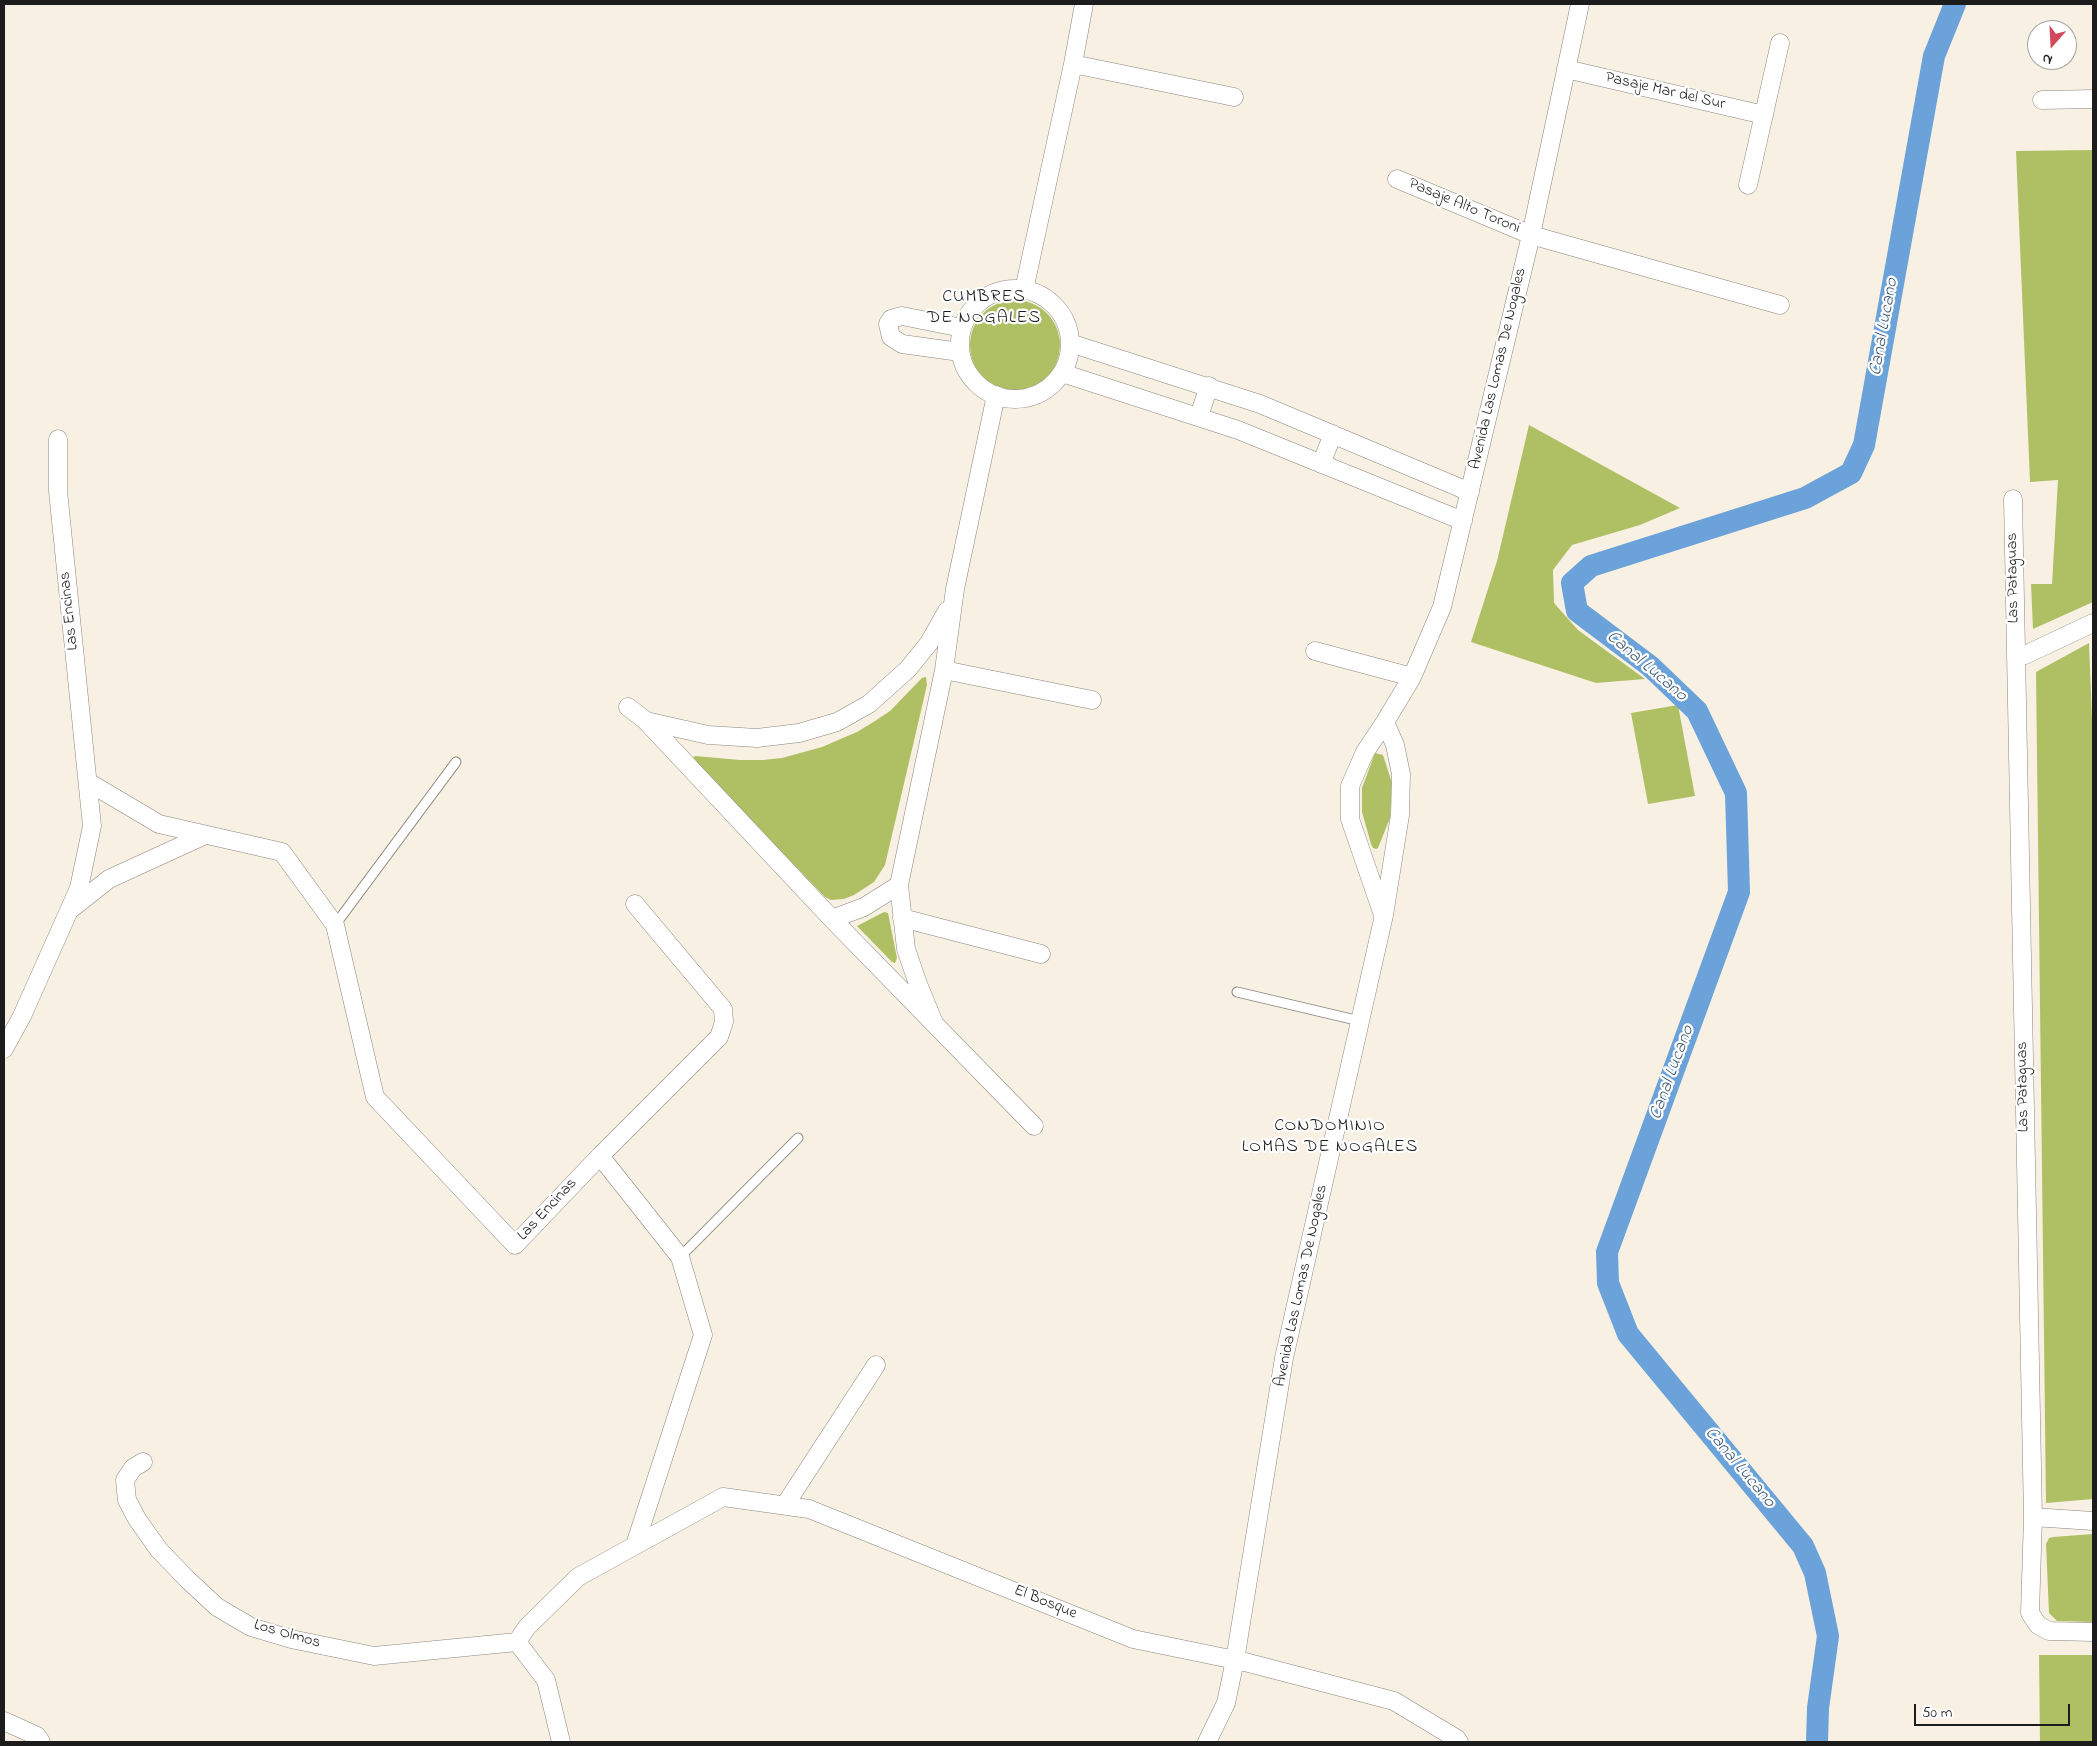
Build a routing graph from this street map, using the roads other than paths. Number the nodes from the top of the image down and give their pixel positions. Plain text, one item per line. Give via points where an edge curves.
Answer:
1 (1084, 4) edge
2 (1580, 4) edge
3 (1780, 43) dead end
4 (1073, 64) junction
5 (1566, 69) junction
6 (1234, 97) dead end
7 (2093, 99) edge
8 (2042, 100) dead end
9 (1764, 115) junction
10 (1396, 179) dead end
11 (1748, 184) dead end
12 (1531, 235) junction
13 (1024, 290) junction
14 (1780, 304) dead end
15 (962, 328) junction
16 (1070, 343) junction
17 (960, 352) junction
18 (1062, 373) junction
19 (1209, 386) junction
20 (996, 395) junction
21 (1199, 416) junction
22 (1333, 434) junction
23 (58, 439) dead end
24 (1321, 464) junction
25 (1470, 492) junction
26 (2013, 499) dead end
27 (1464, 521) junction
28 (955, 589) junction
29 (2093, 623) edge
30 (1315, 651) dead end
31 (2016, 656) junction
32 (944, 670) junction
33 (1412, 677) junction
34 (1092, 700) dead end
35 (628, 707) dead end
36 (645, 720) junction
37 (1386, 722) junction
38 (456, 762) dead end
39 (88, 782) junction
40 (205, 835) junction
41 (899, 885) junction
42 (635, 904) dead end
43 (69, 911) junction
44 (1384, 915) junction
45 (902, 918) junction
46 (832, 919) junction
47 (335, 924) junction
48 (1041, 954) dead end
49 (1237, 992) dead end
50 (1360, 1021) junction
51 (934, 1023) junction
52 (4, 1049) edge
53 (1034, 1126) dead end
54 (798, 1138) dead end
55 (600, 1156) junction
56 (680, 1257) junction
57 (876, 1365) dead end
58 (143, 1462) dead end
59 (785, 1506) junction
60 (2032, 1517) junction
61 (2093, 1521) edge
62 (635, 1545) junction
63 (2093, 1632) edge
64 (517, 1642) junction
65 (1235, 1660) junction
66 (4, 1721) edge
67 (41, 1742) edge
68 (561, 1742) edge
69 (1207, 1742) edge
70 (1459, 1742) edge

1 - 4 street
2 - 5 street, Avenida Las Lomas De Nogales
3 - 9 street
4 - 6 street
4 - 13 street
5 - 9 street, Pasaje Mar del Sur
5 - 12 street, Avenida Las Lomas De Nogales
7 - 8 street
9 - 11 street
10 - 12 street, Pasaje Alto Toroni
12 - 14 street, Pasaje Alto Toroni
12 - 25 street, Avenida Las Lomas De Nogales
13 - 15 street via 1004,290 986,297 971,310
13 - 16 street via 1035,292 1053,304 1065,322
15 - 17 street
15 - 17 street via 902,316 888,324 890,338 902,344
16 - 18 street
16 - 19 street
17 - 20 street via 972,378
18 - 20 street via 1038,394 1017,399
18 - 21 street
19 - 21 street
19 - 22 street
20 - 28 street
21 - 24 street
22 - 24 street
22 - 25 street
23 - 39 street, Las Encinas via 58,491
24 - 27 street
25 - 27 street, Avenida Las Lomas De Nogales
26 - 31 street, Las Pataguas
27 - 33 street, Avenida Las Lomas De Nogales via 1442,607
28 - 32 street
28 - 36 street via 938,629 920,656 869,704 837,722 799,733 756,738 708,735
29 - 31 street via 2025,655
30 - 33 street
31 - 60 street, Las Pataguas
32 - 34 street
32 - 41 street
33 - 37 street, Avenida Las Lomas De Nogales
35 - 36 street
36 - 46 street
37 - 44 street, Avenida Las Lomas De Nogales via 1401,774 1400,815
37 - 44 street, Avenida Las Lomas De Nogales via 1365,752 1350,786 1350,819
38 - 47 lane
39 - 40 street, Las Encinas via 159,824
39 - 43 street, Las Encinas via 92,826 79,888
40 - 43 street, Las Encinas via 109,879
40 - 47 street, Las Encinas via 282,852
41 - 45 street
41 - 46 street via 864,907
42 - 55 street via 723,1009 724,1022 719,1037
43 - 52 street, Las Encinas
44 - 50 street, Avenida Las Lomas De Nogales
45 - 48 street
45 - 51 street via 906,949
46 - 51 street
47 - 55 street, Las Encinas via 375,1097 515,1245
49 - 50 lane
50 - 65 street, Avenida Las Lomas De Nogales via 1284,1358
51 - 53 street
54 - 56 lane
55 - 56 street
56 - 62 street via 703,1335
57 - 59 street
58 - 64 street, Los Olmos via 133,1468 125,1480 127,1500 136,1519 188,1580 217,1606 252,1627 374,1656
59 - 62 street, El Bosque via 723,1497
59 - 65 street, El Bosque via 809,1509 1133,1638
60 - 61 street
60 - 63 street, Las Pataguas via 2030,1613 2033,1620 2049,1631
62 - 64 street, El Bosque via 578,1577 527,1627
64 - 68 street via 546,1680
65 - 69 street, Avenida Las Lomas De Nogales via 1226,1703
65 - 70 street, El Bosque via 1394,1701
66 - 67 street via 37,1736

